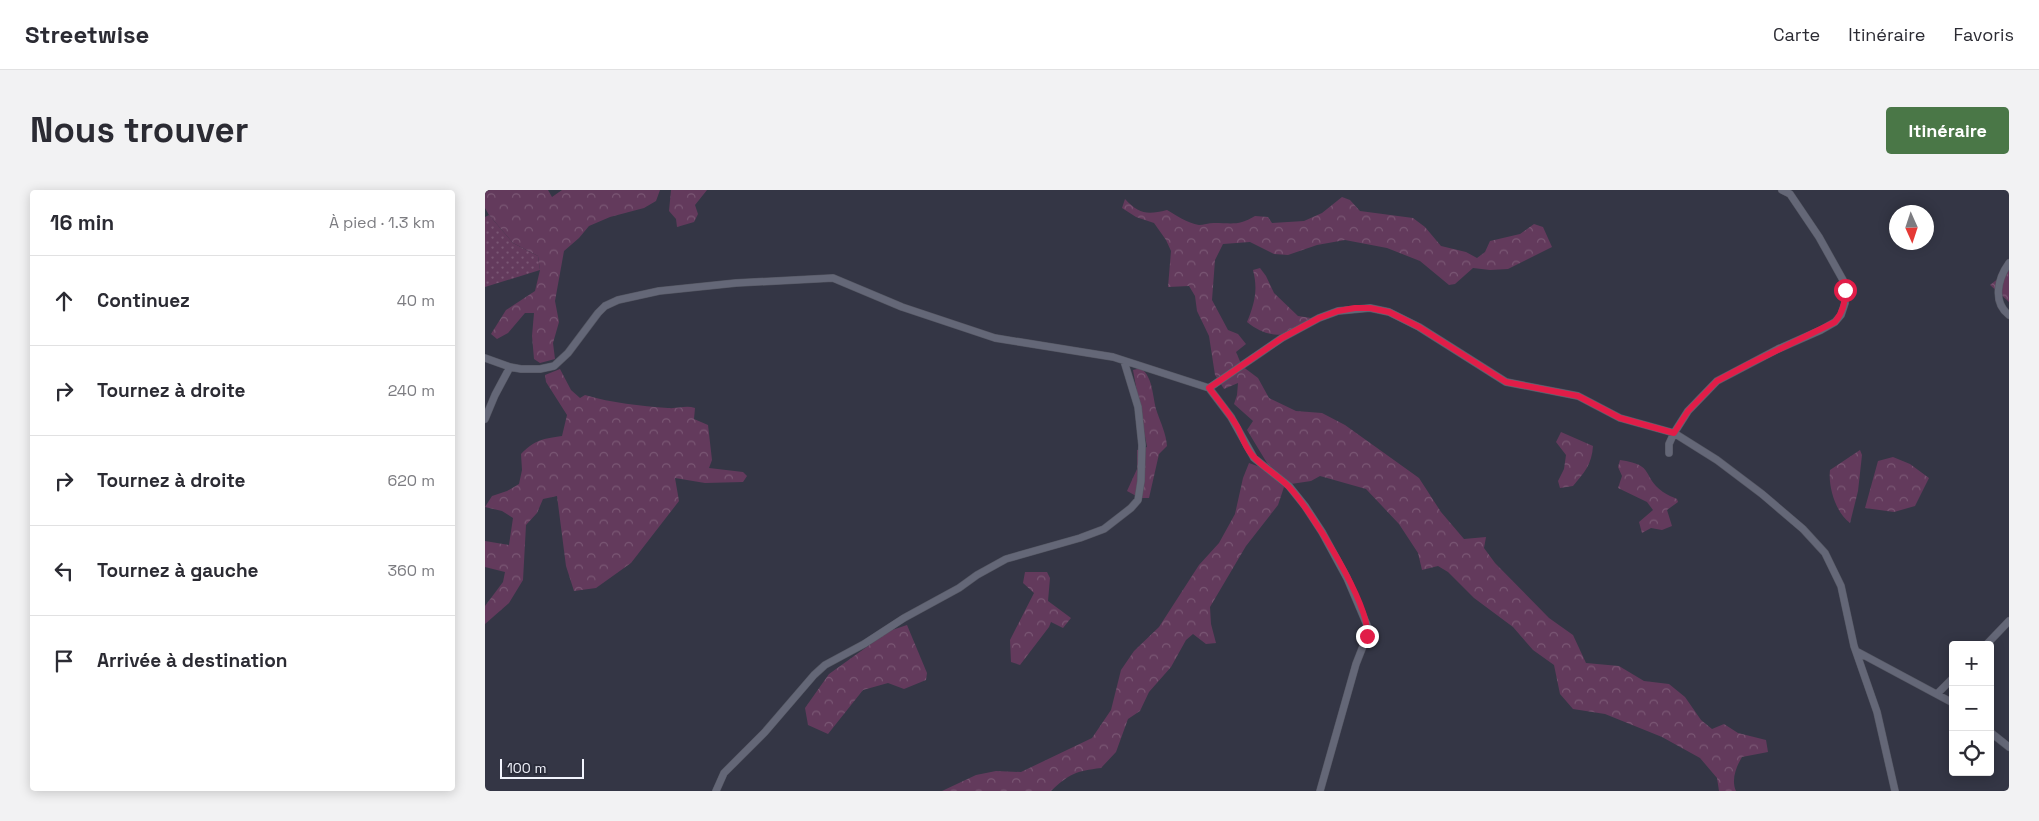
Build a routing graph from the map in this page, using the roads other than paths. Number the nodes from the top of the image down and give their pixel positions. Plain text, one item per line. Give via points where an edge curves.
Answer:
1 (1782, 190) edge
2 (2009, 263) edge
3 (2009, 315) edge
4 (485, 358) edge
5 (1124, 361) junction
6 (510, 367) junction
7 (1209, 388) junction
8 (485, 419) edge
9 (1674, 433) junction
10 (1669, 453) dead end
11 (2009, 621) edge
12 (1990, 641) edge
13 (1856, 651) junction
14 (1949, 682) edge
15 (1937, 694) junction
16 (1949, 701) edge
17 (1994, 735) edge
18 (2009, 747) edge
19 (717, 791) edge
20 (1320, 791) edge
21 (1895, 791) edge

1 - 9 street via 1790,194 1840,274 1845,290 1841,315 1821,330 1717,381 1688,411
2 - 3 street via 2001,276 1998,295 2002,308
4 - 6 street
5 - 6 street via 995,338 902,307 839,279 823,278 659,290 617,300 598,313 554,366 540,370
5 - 7 street
5 - 19 street via 1138,407 1142,445 1141,481 1137,500 1131,508 1104,529 1006,559 825,665 724,773
6 - 8 street
7 - 9 street via 1282,338 1319,318 1338,311 1370,308 1389,312 1419,327 1506,382 1578,396 1620,418
7 - 20 street via 1231,417 1254,458 1289,486 1305,506 1347,578 1367,624 1367,636
9 - 10 street
9 - 13 street via 1717,460 1817,542 1841,586
11 - 12 street
13 - 15 street
13 - 21 street via 1877,712
14 - 15 street
15 - 16 street
17 - 18 street

